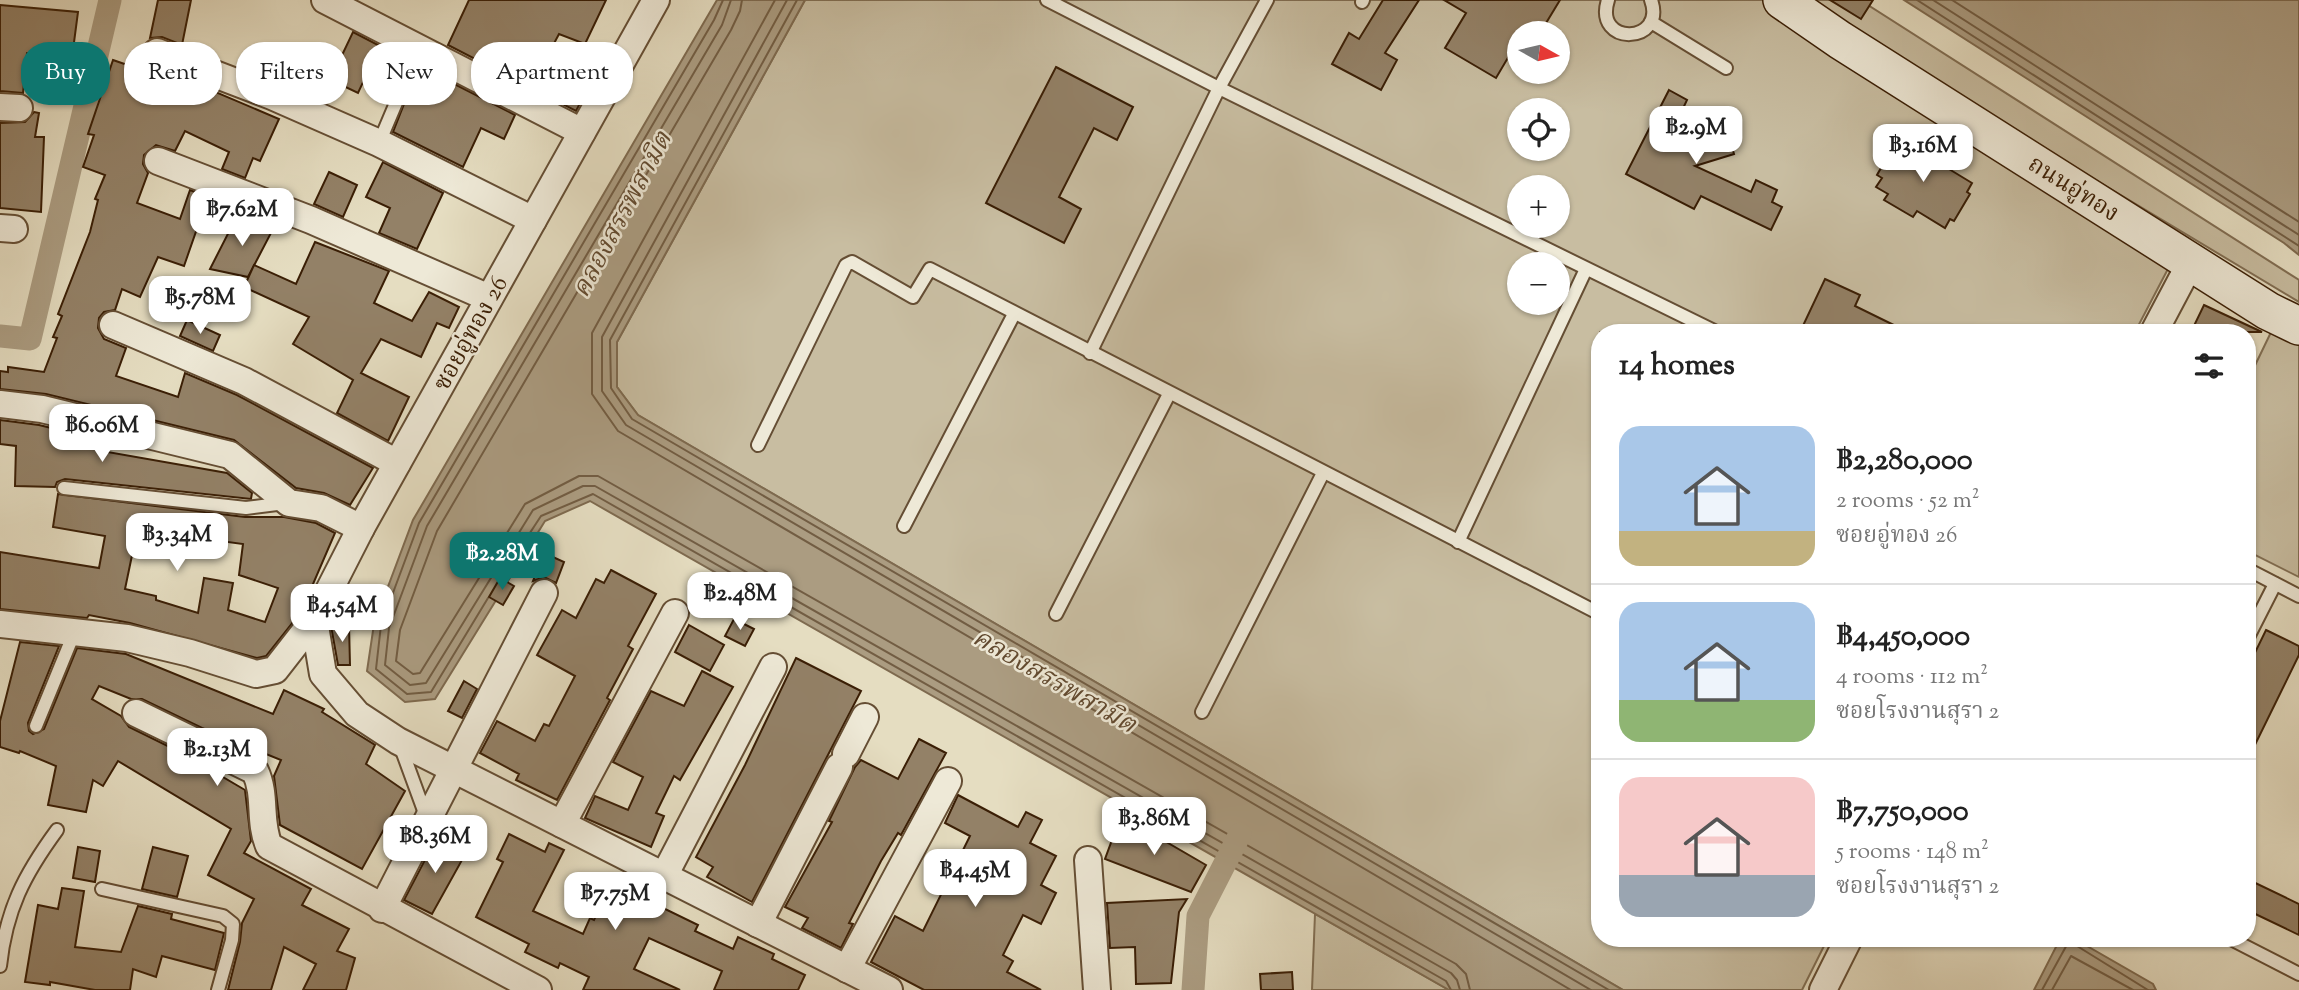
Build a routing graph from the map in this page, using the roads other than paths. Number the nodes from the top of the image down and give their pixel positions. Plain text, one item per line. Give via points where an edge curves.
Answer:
1 (325, 0) edge
2 (656, 0) edge
3 (1047, 0) edge
4 (1267, 0) edge
5 (1608, 0) edge
6 (1651, 0) edge
7 (1782, 0) edge
8 (1651, 22) junction
9 (1726, 68) dead end
10 (222, 77) edge
11 (1219, 88) junction
12 (395, 105) edge
13 (582, 132) junction
14 (379, 142) junction
15 (158, 161) dead end
16 (533, 220) junction
17 (2191, 262) junction
18 (1586, 269) junction
19 (489, 298) junction
20 (1014, 314) junction
21 (1699, 324) edge
22 (2158, 324) edge
23 (113, 325) dead end
24 (2299, 326) edge
25 (1090, 353) junction
26 (1169, 394) junction
27 (0, 404) edge
28 (758, 445) dead end
29 (397, 463) junction
30 (1323, 473) junction
31 (64, 488) dead end
32 (289, 503) junction
33 (904, 526) dead end
34 (361, 528) junction
35 (1458, 542) junction
36 (2256, 574) edge
37 (2275, 584) junction
38 (544, 593) dead end
39 (2299, 596) edge
40 (1591, 609) edge
41 (675, 612) dead end
42 (1056, 614) dead end
43 (314, 620) junction
44 (2256, 621) edge
45 (0, 624) edge
46 (75, 630) junction
47 (772, 667) dead end
48 (1202, 712) dead end
49 (136, 713) dead end
50 (865, 717) dead end
51 (36, 726) dead end
52 (398, 741) junction
53 (453, 769) junction
54 (948, 781) dead end
55 (428, 820) junction
56 (562, 824) junction
57 (57, 830) dead end
58 (1088, 860) dead end
59 (664, 876) junction
60 (102, 889) dead end
61 (382, 909) junction
62 (758, 924) junction
63 (1844, 947) edge
64 (2246, 947) edge
65 (0, 966) edge
66 (847, 969) junction
67 (2299, 974) edge
68 (505, 982) edge
69 (218, 990) edge
70 (538, 990) edge
71 (889, 990) edge
72 (1097, 990) edge
73 (1823, 990) edge

1 - 13 street
2 - 13 street, ซอยอู่ทอง 26
3 - 11 lane
4 - 11 lane
5 - 8 lane via 1606,15 1614,30 1638,34
6 - 8 lane
7 - 17 main road, ถนนอู่ทอง
8 - 9 lane
10 - 14 street
11 - 18 lane
11 - 25 lane
12 - 14 lane
13 - 16 street, ซอยอู่ทอง 26
14 - 16 street
15 - 19 street via 311,220
16 - 19 street, ซอยอู่ทอง 26
17 - 22 street
17 - 24 main road, ถนนอู่ทอง
18 - 21 lane
18 - 35 lane
19 - 29 street, ซอยอู่ทอง 26
20 - 25 lane
20 - 28 lane via 930,269 913,297 848,262
20 - 33 lane
23 - 29 street via 244,381
25 - 26 lane
26 - 30 lane
26 - 42 lane
27 - 32 street via 42,409 230,455
29 - 34 street, ซอยอู่ทอง 26
30 - 35 lane
30 - 48 lane
31 - 32 lane via 246,508
32 - 34 street via 321,508
34 - 43 street, ซอยอู่ทอง 26
35 - 40 lane
36 - 37 lane
37 - 39 lane
37 - 44 lane
38 - 53 street
41 - 56 street
43 - 46 street, ซอยอู่ทอง 26 via 275,670 256,674 190,653
43 - 52 street via 323,674 357,715
45 - 46 street, ซอยอู่ทอง 26
46 - 51 lane
47 - 59 street
49 - 61 street via 254,771 261,785 261,828 270,846
50 - 62 street
52 - 53 street
52 - 55 lane
53 - 55 street
53 - 56 street
54 - 66 street
55 - 61 street
56 - 59 street
57 - 65 lane via 26,872 4,929
58 - 72 street
59 - 62 street
60 - 69 lane via 223,916 233,925 232,940
61 - 68 street
62 - 66 street
63 - 73 street
64 - 67 lane
66 - 71 street
68 - 70 street

